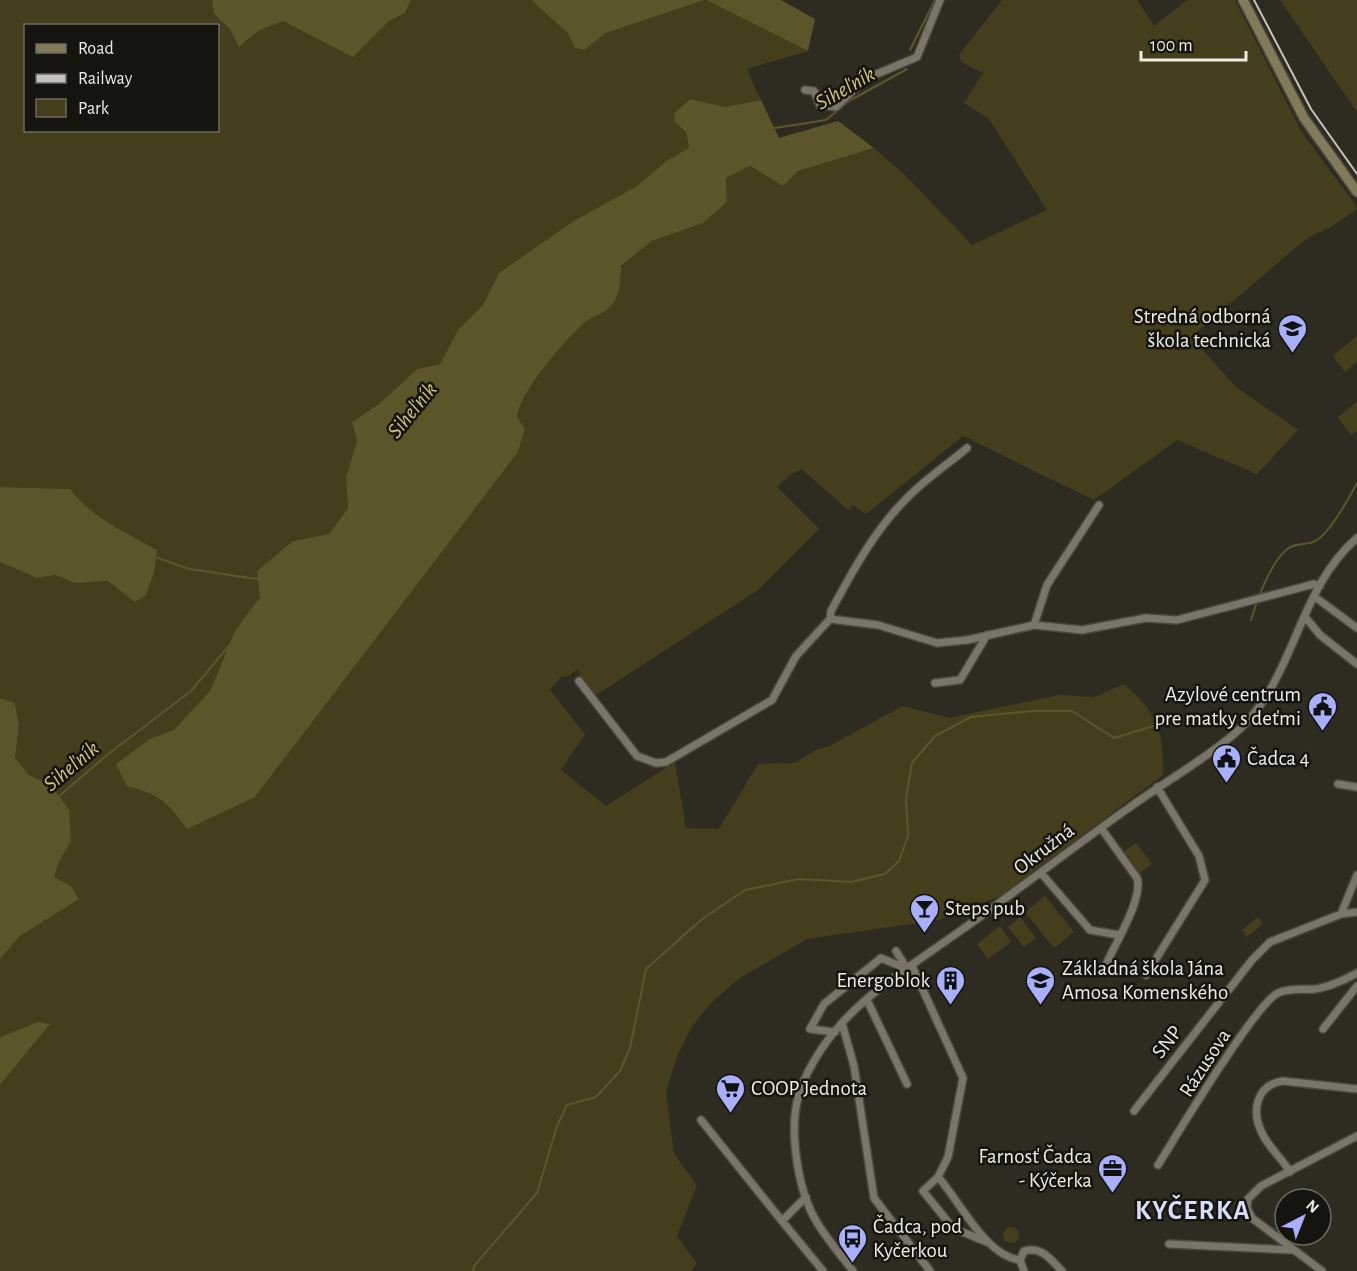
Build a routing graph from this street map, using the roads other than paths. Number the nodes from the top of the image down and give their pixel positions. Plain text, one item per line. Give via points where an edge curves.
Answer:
1 (940, 0) edge
2 (1244, 0) edge
3 (805, 90) dead end
4 (1357, 192) edge
5 (967, 448) dead end
6 (1099, 505) dead end
7 (1357, 538) edge
8 (1320, 586) junction
9 (1315, 597) junction
10 (1306, 618) junction
11 (830, 619) junction
12 (1034, 625) junction
13 (1357, 628) edge
14 (987, 635) junction
15 (1357, 664) edge
16 (579, 681) dead end
17 (934, 683) dead end
18 (1338, 784) dead end
19 (1157, 787) junction
20 (1357, 787) edge
21 (1101, 828) junction
22 (1041, 873) junction
23 (1357, 875) edge
24 (1357, 912) edge
25 (1341, 914) junction
26 (1119, 935) junction
27 (896, 951) dead end
28 (1106, 965) dead end
29 (910, 968) junction
30 (1357, 973) edge
31 (1146, 975) dead end
32 (1357, 986) edge
33 (867, 1000) junction
34 (842, 1023) junction
35 (1323, 1029) dead end
36 (835, 1032) junction
37 (907, 1084) dead end
38 (1357, 1089) edge
39 (1134, 1111) dead end
40 (701, 1120) dead end
41 (1357, 1137) edge
42 (1158, 1165) dead end
43 (1290, 1172) junction
44 (938, 1177) junction
45 (806, 1197) junction
46 (782, 1221) junction
47 (989, 1243) junction
48 (1169, 1244) dead end
49 (1294, 1250) junction
50 (1020, 1260) junction
51 (823, 1271) edge
52 (853, 1271) edge
53 (930, 1271) edge
54 (1024, 1271) edge
55 (1062, 1271) edge
56 (1322, 1271) edge

1 - 3 street via 917,57 865,79 836,107 820,105 813,91
2 - 4 main road via 1304,118
5 - 11 street via 906,498 864,552
6 - 12 street via 1047,585
7 - 8 street, Okružná via 1335,561
8 - 9 street, Okružná
8 - 12 street via 1314,584 1177,620 1146,618 1082,630
9 - 10 street, Okružná
9 - 13 street
10 - 15 street via 1320,635
10 - 19 street, Okružná via 1270,692 1252,717 1232,736
11 - 14 street via 878,625 937,643
11 - 16 street via 796,656 772,700 666,762 656,763 637,756
12 - 14 street
14 - 17 street via 960,680
18 - 20 street
19 - 21 street, Okružná
19 - 31 street via 1199,856 1205,880
21 - 22 street, Okružná
21 - 26 street via 1138,882 1134,904
22 - 26 street via 1090,930
22 - 29 street, Okružná
23 - 25 street
24 - 25 street, SNP
25 - 39 street, SNP via 1265,947
26 - 28 street
27 - 29 street
29 - 33 street, Okružná
29 - 36 street via 881,958 824,1004 810,1029
29 - 44 street via 963,1077 948,1157
30 - 42 street, Rázusova via 1317,989 1287,991 1271,997 1227,1057
32 - 35 street
33 - 34 street, Okružná
33 - 37 street
34 - 36 street, Okružná
34 - 53 street via 854,1066 874,1198
36 - 45 street, Okružná via 819,1053 798,1100 793,1138
38 - 43 street via 1283,1081 1262,1092 1256,1107 1258,1124
40 - 46 street
41 - 43 street
43 - 49 street via 1253,1191 1247,1208 1252,1218
44 - 47 street
44 - 47 street via 923,1191 925,1196 953,1228
45 - 46 street
45 - 52 street, Okružná via 822,1231
46 - 51 street
47 - 50 street via 1011,1259
48 - 49 street
49 - 56 street
50 - 54 street
50 - 55 street via 1023,1251 1042,1251

